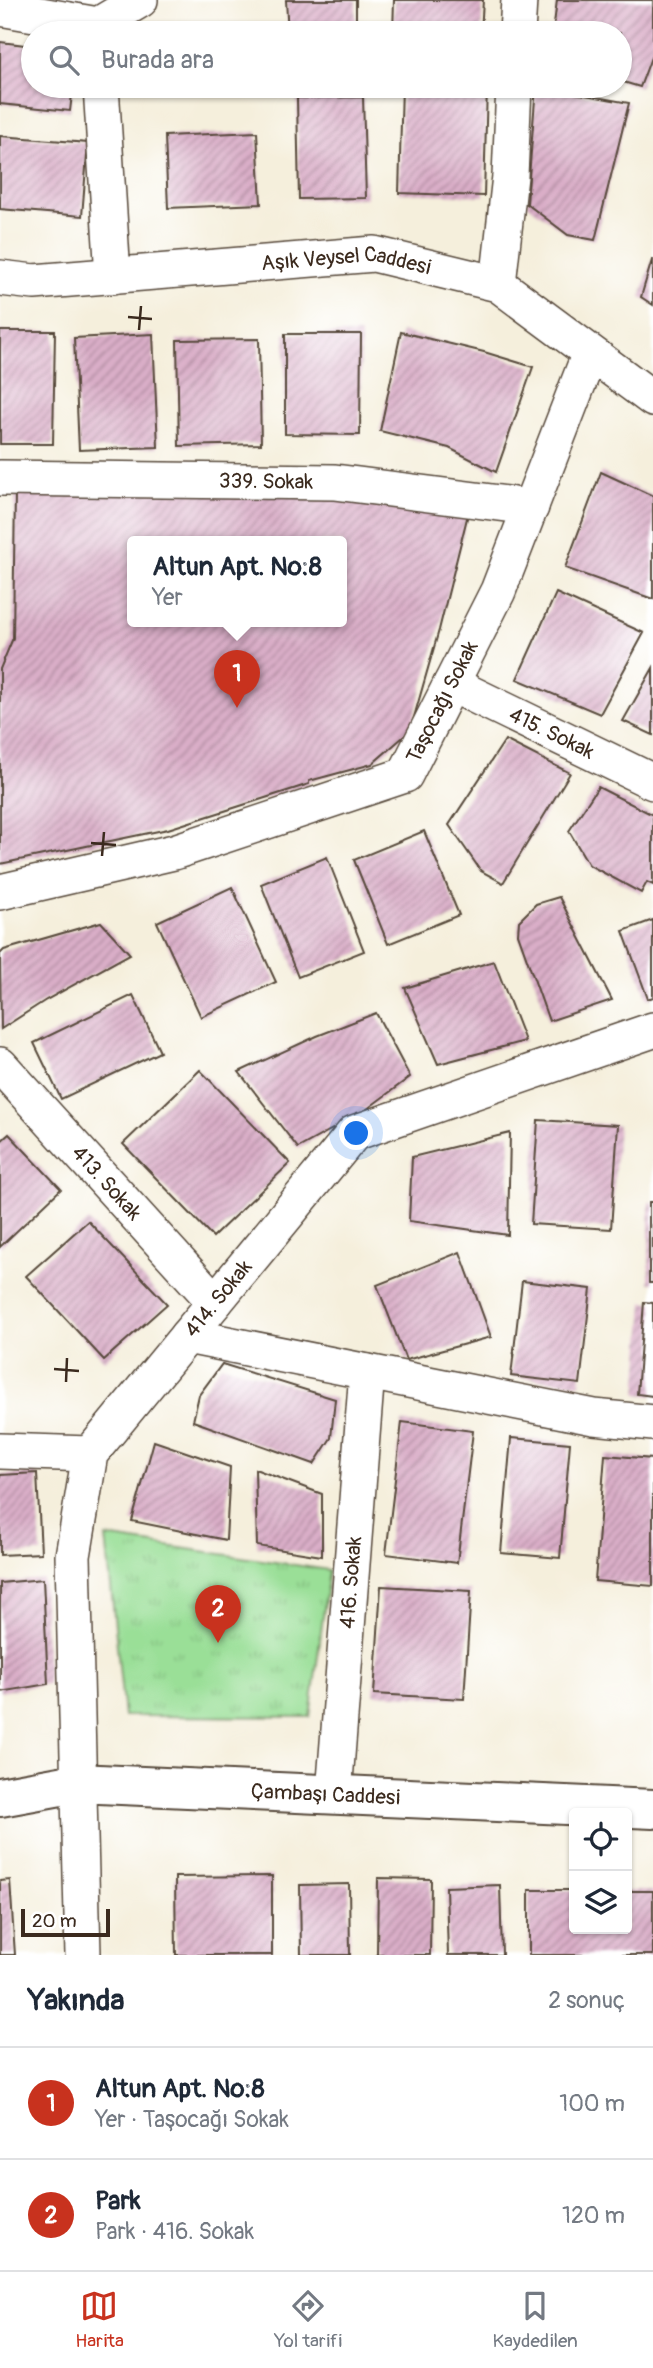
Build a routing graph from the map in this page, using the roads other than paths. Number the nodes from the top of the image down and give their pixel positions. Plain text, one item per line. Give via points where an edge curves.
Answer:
1 (141, 0) edge
2 (519, 0) edge
3 (0, 8) edge
4 (61, 21) edge
5 (110, 21) edge
6 (518, 21) edge
7 (103, 98) edge
8 (513, 98) edge
9 (113, 276) junction
10 (0, 278) edge
11 (498, 284) junction
12 (590, 353) junction
13 (653, 399) edge
14 (0, 478) edge
15 (531, 507) junction
16 (450, 684) junction
17 (653, 782) edge
18 (0, 892) edge
19 (653, 1030) edge
20 (0, 1065) edge
21 (215, 1302) junction
22 (187, 1336) junction
23 (367, 1372) junction
24 (653, 1423) edge
25 (0, 1451) edge
26 (90, 1454) junction
27 (77, 1783) junction
28 (334, 1794) junction
29 (0, 1797) edge
30 (653, 1809) edge
31 (83, 1955) edge

1 - 5 street
2 - 6 street
3 - 4 street
7 - 9 street
8 - 11 street
9 - 10 street, Aşık Veysel Caddesi via 34,282
9 - 11 street, Aşık Veysel Caddesi via 374,254
11 - 12 street, Aşık Veysel Caddesi
12 - 13 street, Aşık Veysel Caddesi
12 - 15 street, Taşocağı Sokak
14 - 15 street, 339. Sokak via 335,482
15 - 16 street, Taşocağı Sokak via 498,591
16 - 17 street, 415. Sokak
16 - 18 street, Taşocağı Sokak via 405,775 174,852
19 - 21 street, 414. Sokak via 354,1133
20 - 21 street, 413. Sokak
21 - 22 street, 414. Sokak
22 - 23 street
22 - 26 street, 414. Sokak
23 - 24 street via 594,1417
23 - 28 street, 416. Sokak
25 - 26 street
26 - 27 street, 414. Sokak via 73,1556
27 - 28 main road, Çambaşı Caddesi
27 - 29 main road, Çambaşı Caddesi
27 - 31 street, 414. Sokak
28 - 30 main road, Çambaşı Caddesi

